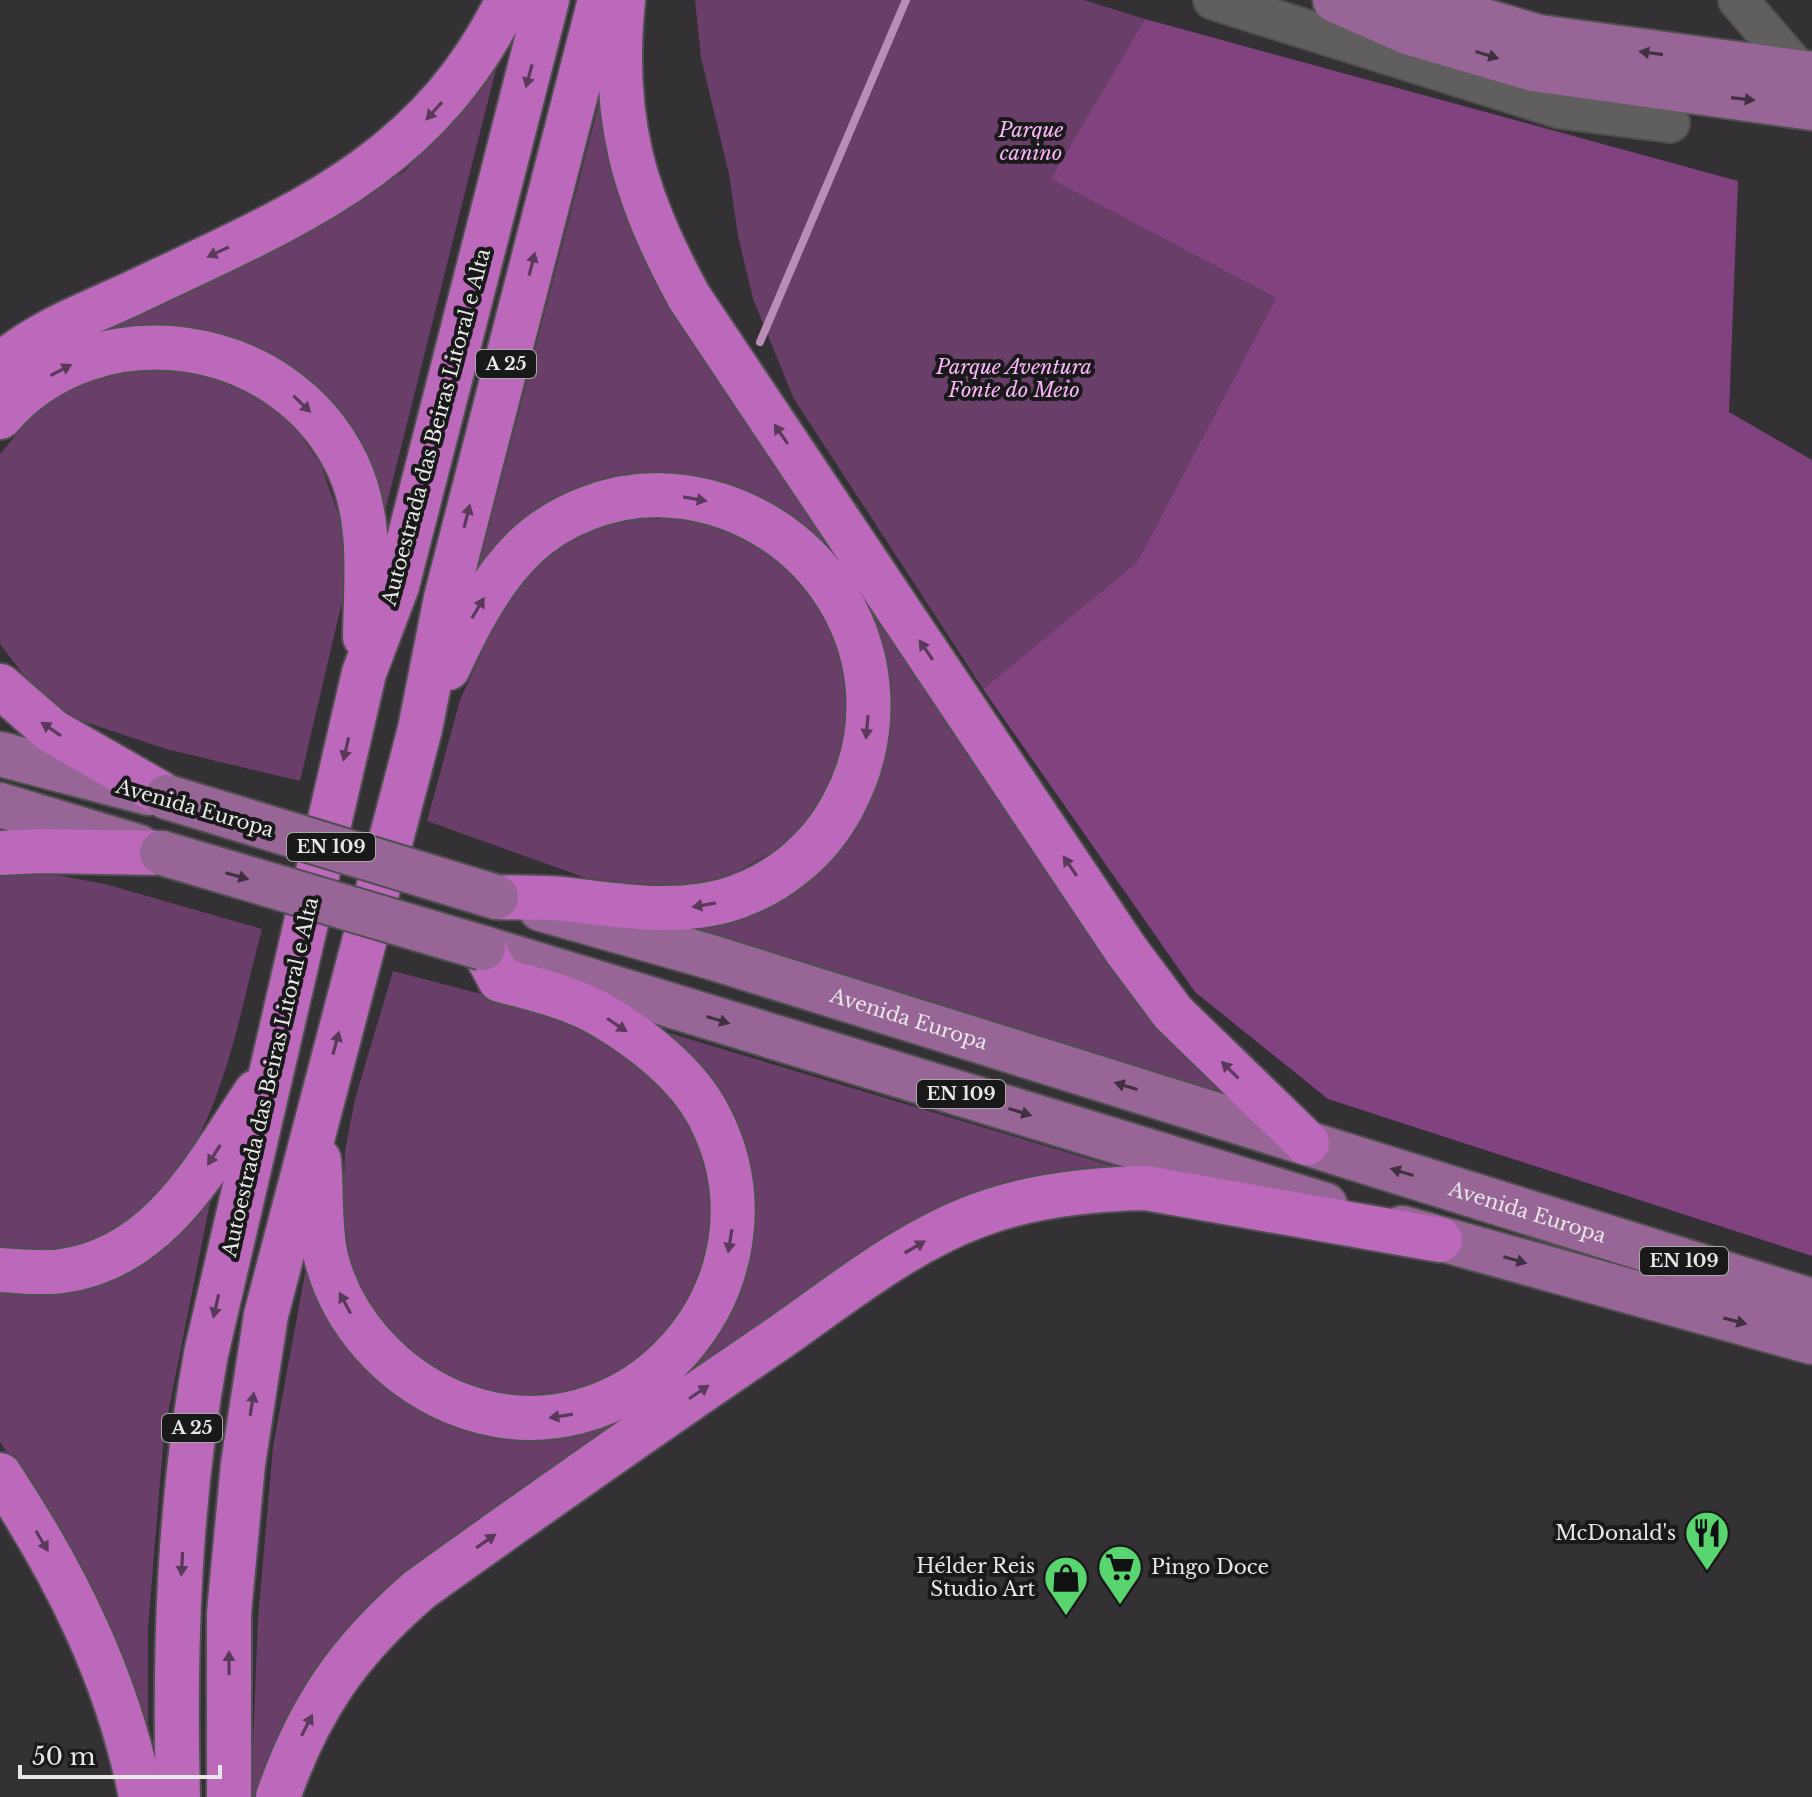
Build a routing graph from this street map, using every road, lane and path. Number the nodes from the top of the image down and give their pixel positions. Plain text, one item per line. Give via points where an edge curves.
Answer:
1 (508, 0) edge
2 (547, 0) edge
3 (600, 0) edge
4 (623, 0) edge
5 (1213, 0) edge
6 (1335, 0) edge
7 (1412, 0) edge
8 (1742, 5) edge
9 (1722, 63) junction
10 (1808, 85) edge
11 (1670, 123) dead end
12 (0, 366) edge
13 (0, 417) edge
14 (364, 673) junction
15 (0, 686) edge
16 (420, 729) junction
17 (0, 754) edge
18 (167, 797) junction
19 (0, 805) edge
20 (0, 853) edge
21 (162, 853) junction
22 (496, 897) junction
23 (483, 948) junction
24 (273, 1067) junction
25 (316, 1118) junction
26 (1307, 1143) junction
27 (1440, 1240) junction
28 (0, 1270) edge
29 (1812, 1301) edge
30 (1812, 1342) edge
31 (0, 1475) edge
32 (141, 1797) edge
33 (178, 1797) edge
34 (229, 1797) edge
35 (278, 1797) edge

1 -> 12 highway via 443,101 375,165 268,228 43,335
2 -> 14 highway, Autoestrada das Beiras Litoral e Alta / A 25 via 397,586
16 -> 3 highway, A 25 via 446,598
26 -> 4 highway via 1173,1013 1135,961 689,297 659,240 627,152 620,47
5 - 11 street via 1561,109
6 -> 10 main road via 1410,33 1533,69
9 -> 7 main road via 1539,37
8 - 9 street
8 - 10 street
9 - 10 main road
13 -> 14 highway via 26,392 71,364 150,346 219,354 290,392 332,437 358,493 367,548
14 -> 24 highway, Autoestrada das Beiras Litoral e Alta / A 25
18 -> 15 highway via 52,731
16 -> 22 highway via 467,627 504,570 552,527 609,501 676,496 710,502 762,522 820,571 850,616 869,699 863,760 835,820 804,857 728,900 669,909
25 -> 16 highway, A 25
17 - 18 main road, Avenida Europa / EN 109
18 - 22 main road, Avenida Europa / EN 109, bridge
19 - 21 main road, EN 109
20 - 21 highway
21 -> 23 main road, EN 109, bridge
26 -> 22 main road, Avenida Europa / EN 109 via 714,958
23 -> 25 highway via 500,980 600,1014 651,1050 708,1113 732,1192 729,1248 720,1285 675,1356 624,1394 553,1418 489,1414 443,1398 404,1375 354,1320 332,1275 323,1229
23 -> 27 main road, EN 109
24 -> 28 highway via 184,1199 140,1238 114,1254 63,1271
24 -> 33 highway, Autoestrada das Beiras Litoral e Alta / A 25 via 192,1429 176,1711
34 -> 25 highway, A 25 via 229,1613 243,1464 266,1315
29 -> 26 main road, Avenida Europa / EN 109
27 -> 30 main road, EN 109
35 -> 27 highway via 294,1750 331,1683 362,1643 409,1598 658,1420 896,1258 951,1227 1040,1198 1146,1188
31 -> 32 highway via 61,1572 89,1632 119,1709

